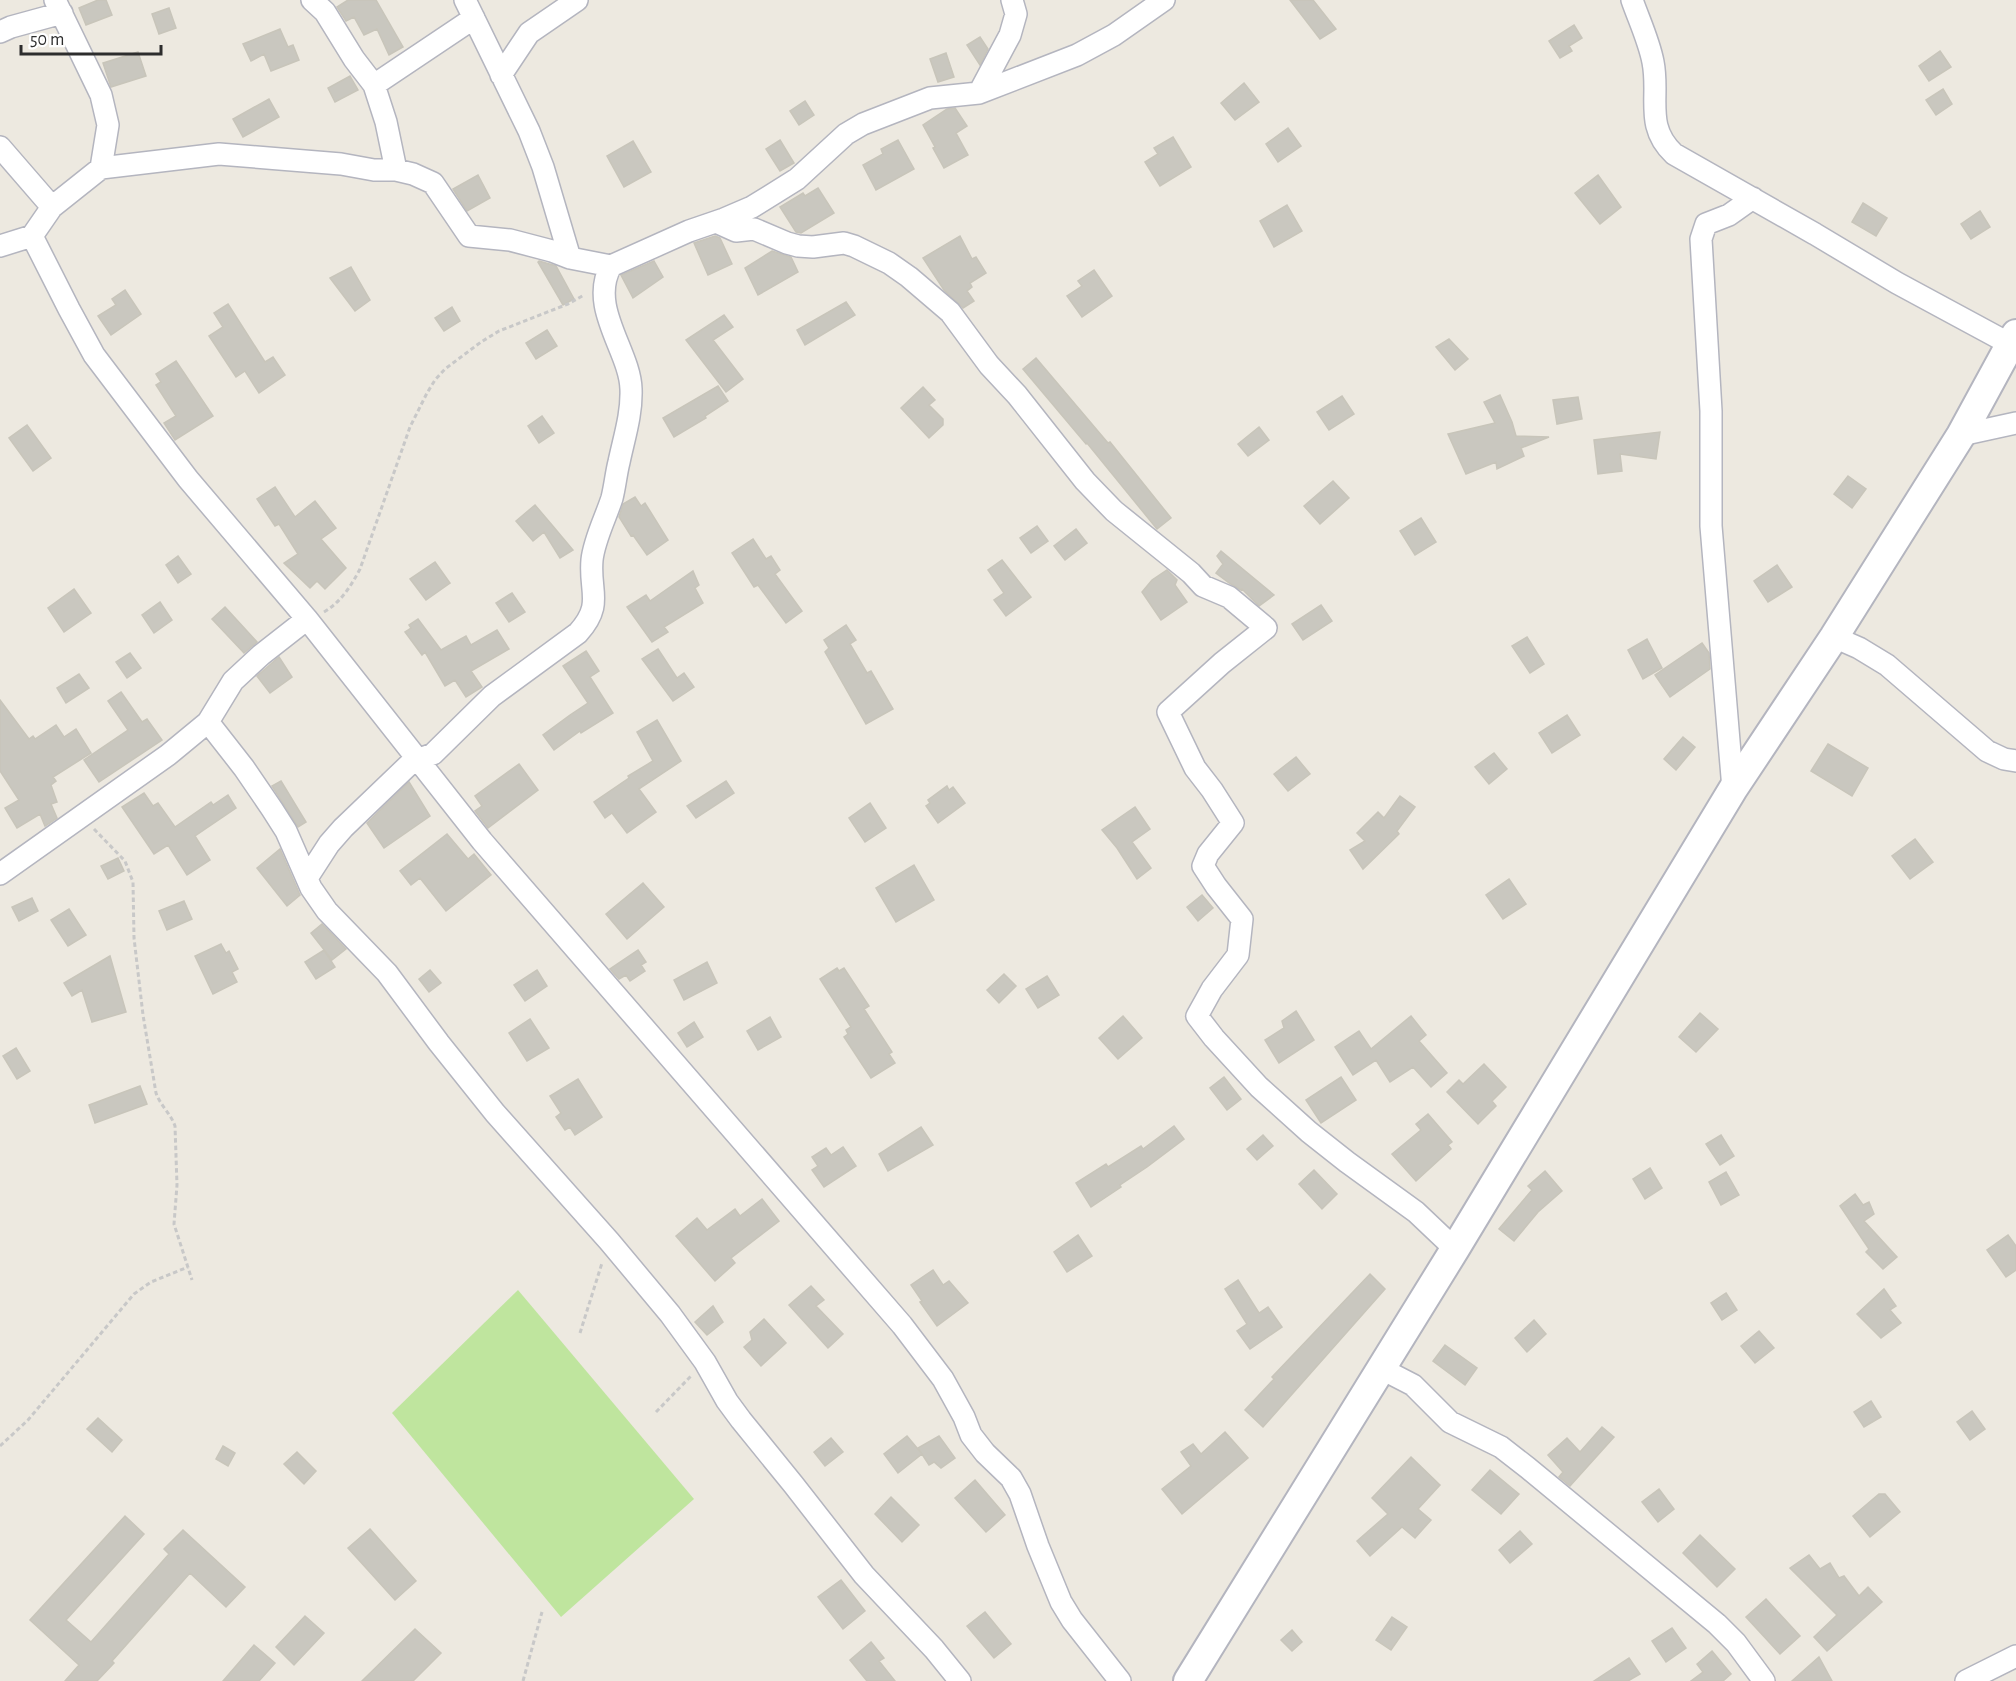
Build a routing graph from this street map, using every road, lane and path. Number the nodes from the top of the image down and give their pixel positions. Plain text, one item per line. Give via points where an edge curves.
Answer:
1 (312, 0) edge
2 (577, 0) edge
3 (1012, 0) edge
4 (1164, 0) edge
5 (1632, 0) edge
6 (58, 6) edge
7 (469, 9) edge
8 (0, 32) edge
9 (501, 75) junction
10 (374, 85) junction
11 (979, 93) junction
12 (0, 147) edge
13 (101, 168) junction
14 (396, 170) junction
15 (1753, 198) junction
16 (52, 207) junction
17 (716, 222) junction
18 (32, 236) junction
19 (0, 246) edge
20 (570, 258) junction
21 (608, 271) junction
22 (2013, 339) edge
23 (2016, 423) edge
24 (1960, 435) junction
25 (307, 619) junction
26 (1834, 637) junction
27 (208, 722) junction
28 (416, 758) junction
29 (2016, 760) edge
30 (1733, 789) junction
31 (80, 816) junction
32 (0, 874) edge
33 (307, 878) junction
34 (609, 1240) junction
35 (1455, 1249) junction
36 (188, 1267) junction
37 (192, 1280) dead end
38 (580, 1333) dead end
39 (705, 1362) junction
40 (1380, 1368) junction
41 (656, 1412) dead end
42 (0, 1446) edge
43 (542, 1612) dead end
44 (2016, 1656) edge
45 (524, 1681) edge
46 (960, 1681) edge
47 (1120, 1681) edge
48 (1188, 1681) edge
49 (1764, 1681) edge
50 (1966, 1681) edge

1 - 10 street via 325,12
2 - 9 street via 529,33
3 - 11 street via 1016,14 1010,35
4 - 11 street via 1114,36 1077,55
5 - 15 street via 1653,63 1656,122 1664,144 1674,154
6 - 8 street
6 - 13 street via 101,95 108,125
7 - 9 street
7 - 10 street
9 - 20 street via 543,167
10 - 14 street
11 - 17 street via 930,98 863,124 783,188
12 - 16 street
13 - 14 street via 219,154
13 - 16 street
14 - 20 street via 433,183 469,236 510,240
15 - 22 street via 1897,283
15 - 30 street via 1729,215 1706,224 1701,239 1711,411 1711,526
16 - 18 street
17 - 21 street
17 - 35 street via 736,231 754,229 798,246 844,243 889,263 909,277 950,312 1085,481 1114,511 1203,586 1229,597 1266,628 1168,712 1195,768 1233,823 1203,866 1242,919 1238,955 1197,1016 1259,1087 1340,1156 1416,1212
18 - 19 street
18 - 25 street via 94,355 188,478
20 - 21 street
21 - 25 path via 581,298 499,331 445,369 427,393 410,427 350,588 328,609
21 - 28 street via 604,283 608,313 631,388 615,485 592,559 593,612 578,633 492,696 433,754
22 - 24 street
23 - 24 street
24 - 26 street
25 - 27 street via 233,681
25 - 28 street
26 - 29 street via 1887,665 1987,751
26 - 30 street
27 - 31 street
27 - 33 street via 286,831
28 - 33 street via 343,828
28 - 47 street via 482,841 902,1325 943,1379 971,1435 1016,1486 1061,1602
30 - 35 street
31 - 32 street
31 - 36 path via 125,861 133,882 134,938 143,1016 156,1093 175,1126 177,1185 173,1214
33 - 34 street via 327,911 387,972 495,1113
34 - 38 path
34 - 39 street
35 - 40 street
36 - 37 path
36 - 42 path via 151,1282 134,1294 28,1420
39 - 41 path
39 - 46 street via 741,1420 864,1575
40 - 48 street
40 - 49 street via 1413,1384 1450,1422 1501,1447 1528,1468 1717,1624
43 - 45 path
44 - 50 street

